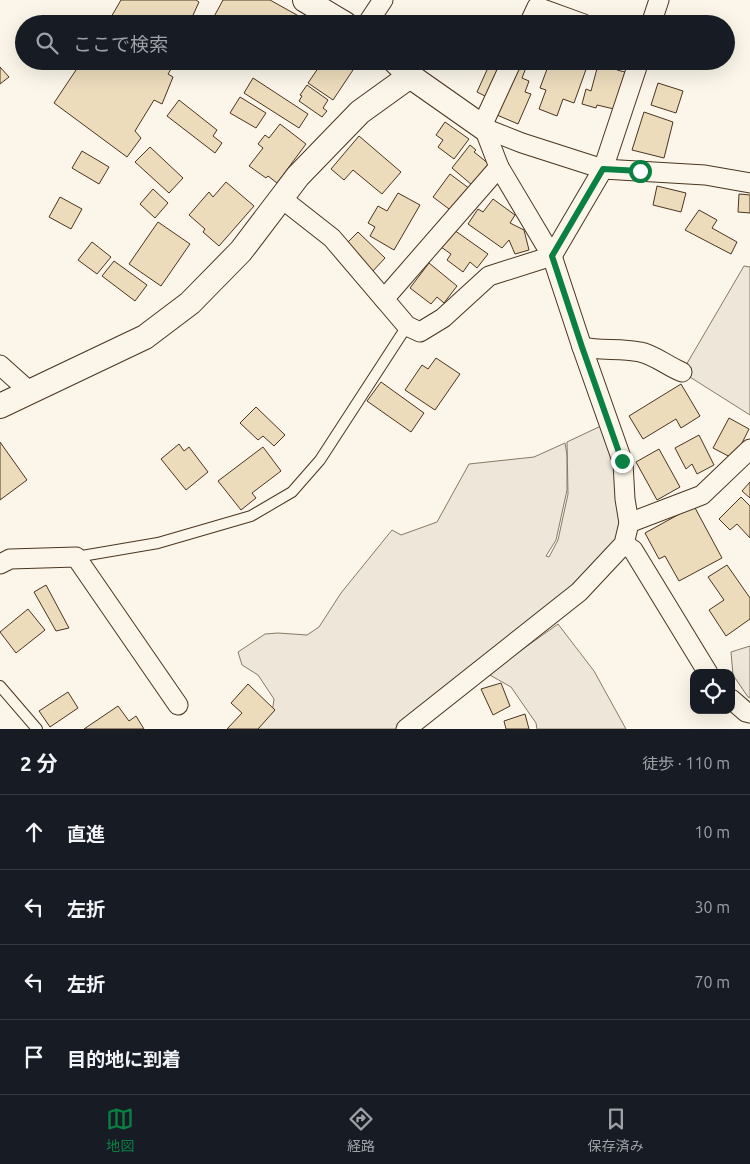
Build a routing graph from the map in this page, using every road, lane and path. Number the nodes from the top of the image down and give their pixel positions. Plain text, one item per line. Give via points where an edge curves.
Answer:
1 (305, 0) edge
2 (382, 0) edge
3 (659, 0) edge
4 (330, 15) edge
5 (373, 15) edge
6 (533, 15) edge
7 (559, 15) edge
8 (654, 15) edge
9 (401, 70) edge
10 (403, 70) edge
11 (508, 70) edge
12 (635, 70) edge
13 (483, 127) junction
14 (500, 167) junction
15 (603, 169) junction
16 (750, 183) edge
17 (281, 198) junction
18 (552, 256) junction
19 (384, 299) junction
20 (407, 326) junction
21 (582, 347) junction
22 (0, 365) edge
23 (682, 372) dead end
24 (29, 391) junction
25 (0, 406) edge
26 (750, 449) edge
27 (629, 523) junction
28 (624, 544) junction
29 (76, 556) junction
30 (0, 564) edge
31 (706, 669) edge
32 (0, 686) edge
33 (735, 702) edge
34 (178, 705) dead end
35 (750, 713) edge
36 (38, 729) edge
37 (406, 729) edge

1 - 4 street
2 - 5 street
3 - 8 street
6 - 7 street via 537,7
9 - 17 street via 298,176
10 - 13 street
11 - 13 street
12 - 15 street
13 - 14 street
13 - 15 street
14 - 18 street
14 - 19 street
15 - 16 street via 705,175
15 - 18 street
17 - 19 street via 332,238
17 - 24 street via 241,251 190,303 145,337
18 - 20 street via 489,276 443,318 420,332
18 - 21 street
19 - 20 street
20 - 29 lane via 320,460 292,492 250,516 158,543
21 - 23 street via 642,352
21 - 27 street via 623,463
22 - 24 street
24 - 25 street
26 - 27 street via 702,495
27 - 28 street
28 - 31 street via 633,550
28 - 37 street via 579,592
29 - 30 street via 10,559
29 - 34 street
32 - 36 lane
33 - 35 street

